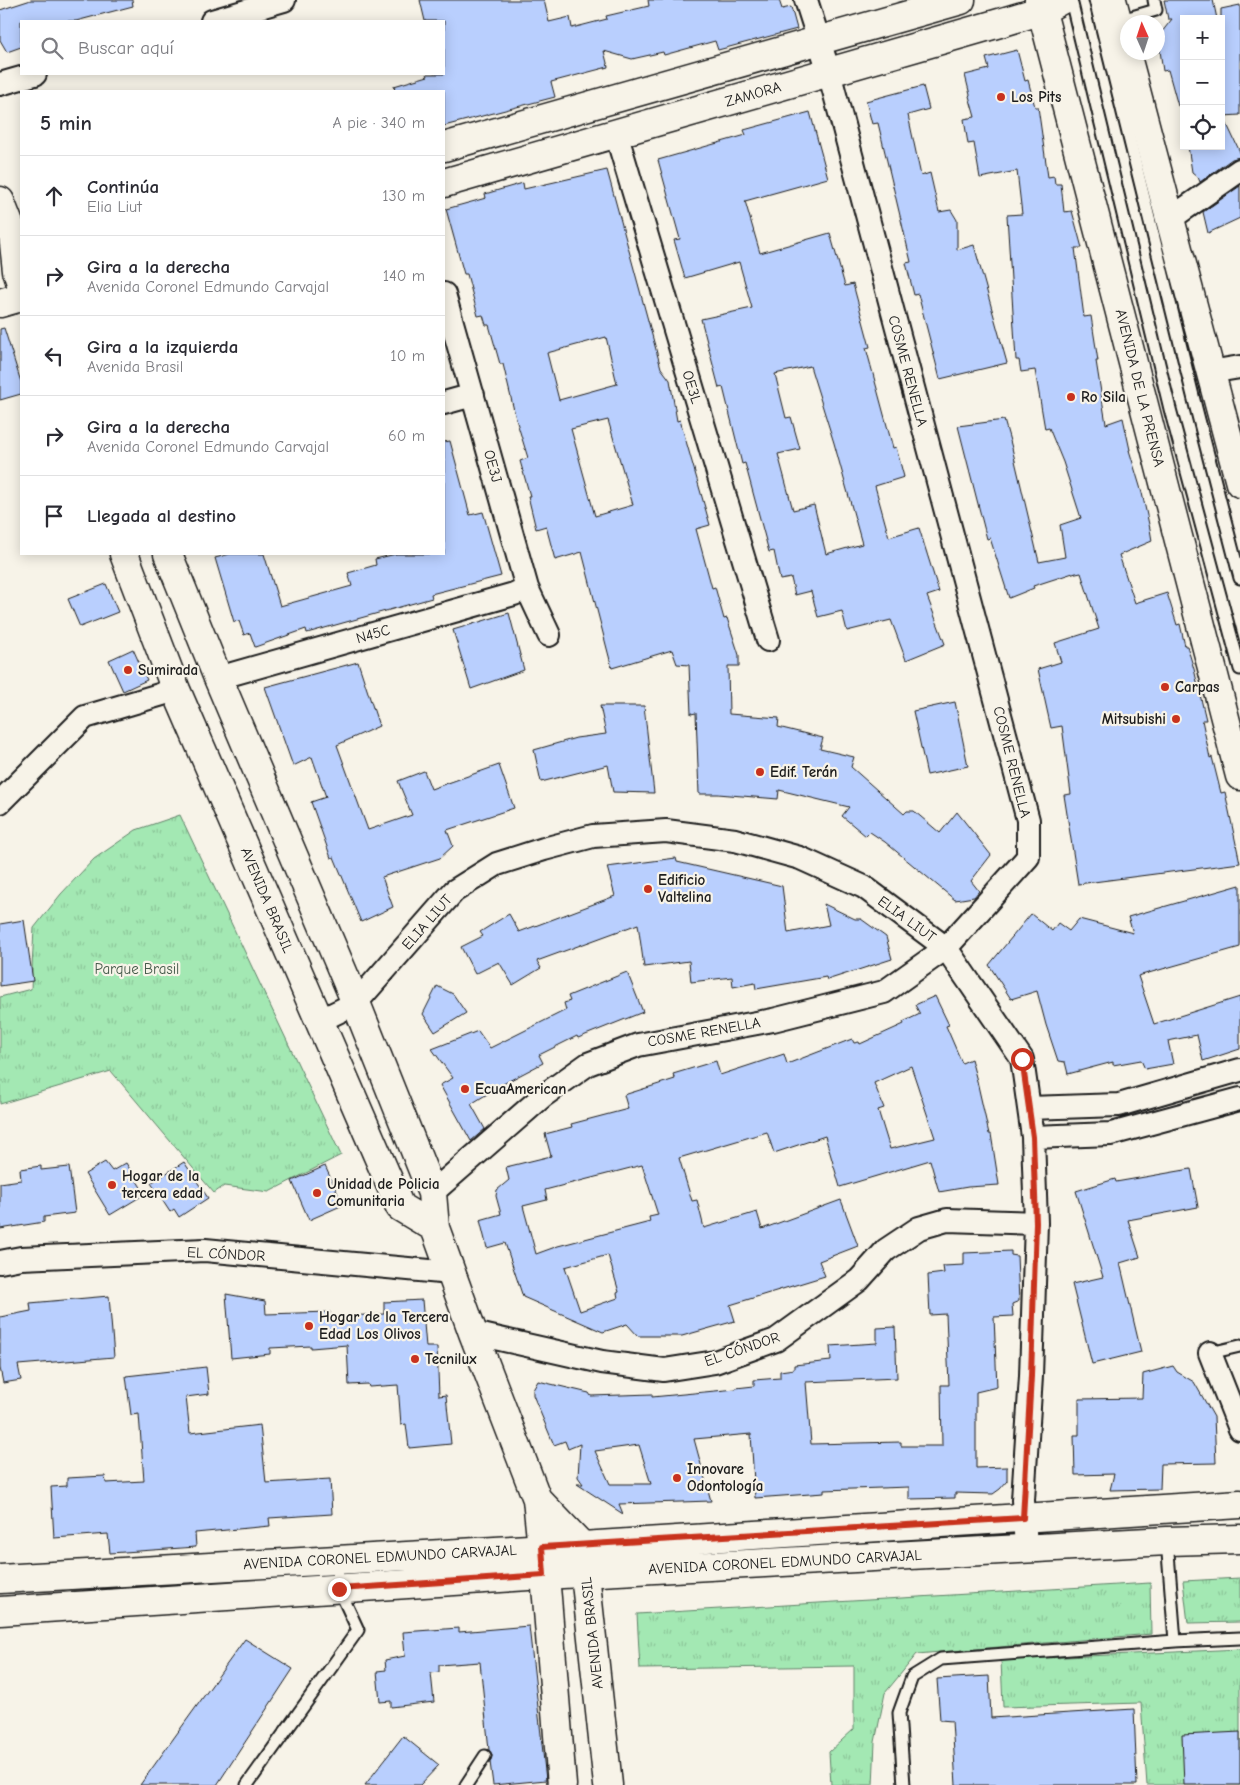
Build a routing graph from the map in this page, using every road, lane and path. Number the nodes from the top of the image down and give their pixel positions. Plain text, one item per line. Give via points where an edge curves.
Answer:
1 (284, 0) edge
2 (806, 0) edge
3 (961, 0) edge
4 (1071, 0) edge
5 (1095, 0) edge
6 (1154, 0) edge
7 (1048, 3) edge
8 (1115, 10) edge
9 (215, 20) edge
10 (819, 40) junction
11 (829, 72) junction
12 (32, 75) edge
13 (0, 84) edge
14 (616, 133) junction
15 (445, 148) edge
16 (1240, 170) edge
17 (445, 183) edge
18 (0, 202) edge
19 (1170, 219) junction
20 (17, 238) edge
21 (15, 275) edge
22 (20, 297) edge
23 (445, 297) edge
24 (0, 303) edge
25 (1240, 367) edge
26 (1210, 372) junction
27 (473, 395) junction
28 (445, 403) edge
29 (1240, 483) edge
30 (124, 555) edge
31 (168, 555) edge
32 (1240, 578) edge
33 (527, 588) junction
34 (548, 635) dead end
35 (768, 640) dead end
36 (1240, 669) edge
37 (218, 678) junction
38 (176, 690) junction
39 (1240, 776) edge
40 (0, 802) edge
41 (946, 948) junction
42 (356, 1003) junction
43 (319, 1021) junction
44 (1240, 1070) edge
45 (1240, 1099) edge
46 (1029, 1108) junction
47 (1033, 1137) junction
48 (432, 1193) junction
49 (1036, 1223) junction
50 (434, 1228) junction
51 (0, 1262) edge
52 (451, 1273) junction
53 (472, 1334) junction
54 (1240, 1346) edge
55 (1210, 1353) joint
56 (1240, 1429) edge
57 (536, 1499) junction
58 (1240, 1504) edge
59 (1023, 1518) junction
60 (1240, 1539) edge
61 (1167, 1541) junction
62 (582, 1546) junction
63 (542, 1547) junction
64 (1026, 1548) junction
65 (336, 1559) junction
66 (585, 1573) junction
67 (544, 1575) junction
68 (0, 1579) edge
69 (339, 1589) junction
70 (0, 1611) edge
71 (1240, 1638) edge
72 (1175, 1641) junction
73 (485, 1756) dead end
74 (247, 1785) edge
75 (466, 1785) edge
76 (562, 1785) edge
77 (608, 1785) edge
78 (904, 1785) edge

1 - 9 street
2 - 10 street, COSME RENELLA
3 - 10 main road
4 - 36 lane via 1170,409
5 - 32 lane
6 - 8 lane via 1156,10
7 - 11 main road, ZAMORA
7 - 39 main road, AVENIDA DE LA PRENSA
8 - 19 main road
10 - 11 street, COSME RENELLA
10 - 15 main road
11 - 14 main road, ZAMORA
11 - 41 street, COSME RENELLA via 1028,820 1028,857
12 - 13 street
14 - 17 main road, ZAMORA
14 - 35 street, OE3L
16 - 19 street
18 - 20 main road
19 - 26 main road
20 - 21 main road
22 - 24 main road
23 - 27 street, OE3J
25 - 26 street
26 - 29 main road
27 - 28 street
27 - 33 street, OE3J
30 - 38 main road, AVENIDA BRASIL
31 - 37 main road
33 - 34 street, OE3J
33 - 37 street, N45C
37 - 42 main road
38 - 40 street via 85,717
38 - 43 main road, AVENIDA BRASIL
41 - 42 street, ELIA LIUT via 864,887 800,858 735,840 666,831 594,836 496,864 454,891
41 - 46 street, ELIA LIUT via 1022,1059
41 - 48 street, COSME RENELLA via 884,992 773,1020 638,1044 588,1064 544,1096
42 - 43 street, ELIA LIUT
42 - 48 main road
43 - 50 main road, AVENIDA BRASIL via 400,1206
44 - 46 street via 1119,1105
45 - 47 street via 1111,1134
46 - 47 street, ELIA LIUT
47 - 49 street, ELIA LIUT
48 - 50 main road
49 - 53 street, EL CÓNDOR via 947,1220 919,1228 886,1250 859,1280 776,1340 715,1362 664,1370 646,1368 602,1362
49 - 59 street, ELIA LIUT
50 - 52 main road
51 - 52 street, EL CÓNDOR via 21,1258 205,1250
52 - 53 main road
53 - 57 main road
54 - 55 lane
55 - 56 street
57 - 62 main road
57 - 63 main road
58 - 59 main road, AVENIDA CORONEL EDMUNDO CARVAJAL
59 - 62 main road, AVENIDA CORONEL EDMUNDO CARVAJAL
59 - 64 street, ELIA LIUT
60 - 61 main road, AVENIDA CORONEL EDMUNDO CARVAJAL
61 - 64 main road, AVENIDA CORONEL EDMUNDO CARVAJAL
61 - 72 lane
62 - 63 main road, AVENIDA CORONEL EDMUNDO CARVAJAL
62 - 66 main road, AVENIDA BRASIL
63 - 65 main road, AVENIDA CORONEL EDMUNDO CARVAJAL
63 - 67 main road
64 - 66 main road, AVENIDA CORONEL EDMUNDO CARVAJAL
65 - 68 main road, AVENIDA CORONEL EDMUNDO CARVAJAL
65 - 69 lane
66 - 67 main road, AVENIDA CORONEL EDMUNDO CARVAJAL
66 - 77 main road, AVENIDA BRASIL
67 - 69 main road, AVENIDA CORONEL EDMUNDO CARVAJAL
67 - 76 main road
69 - 70 main road, AVENIDA CORONEL EDMUNDO CARVAJAL
69 - 74 lane via 358,1630
71 - 72 lane
72 - 78 lane via 941,1659 912,1678 900,1713
73 - 75 lane

